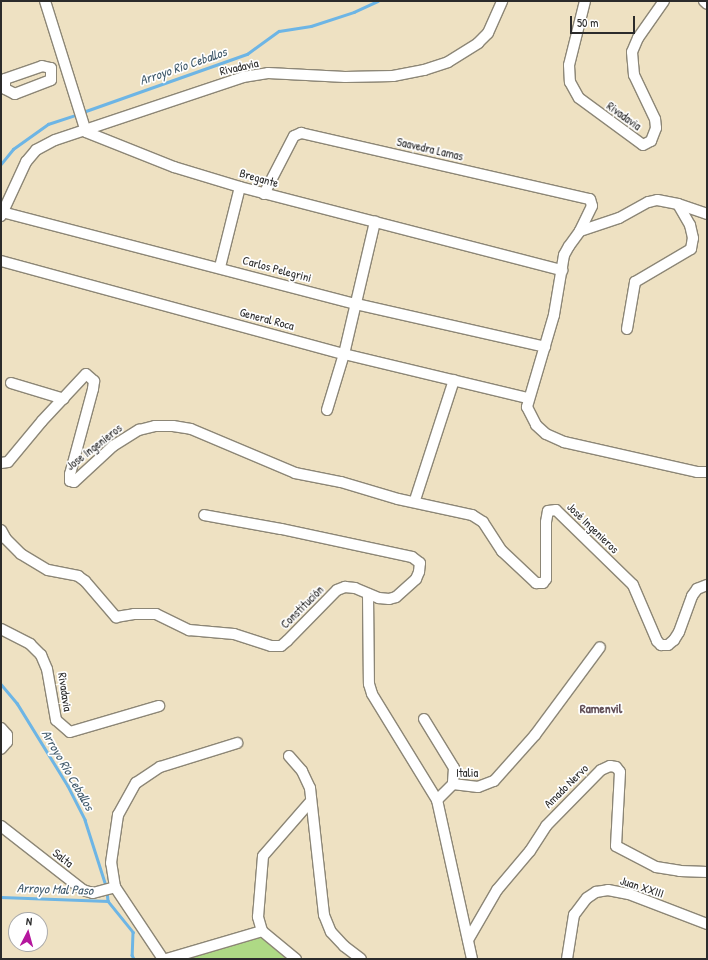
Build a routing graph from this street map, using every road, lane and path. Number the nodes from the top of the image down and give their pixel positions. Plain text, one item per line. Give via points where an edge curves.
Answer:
1 (44, 1) edge
2 (502, 1) edge
3 (585, 1) edge
4 (664, 1) edge
5 (704, 1) edge
6 (707, 4) edge
7 (66, 68) junction
8 (53, 72) dead end
9 (84, 129) junction
10 (240, 187) junction
11 (264, 194) junction
12 (678, 204) junction
13 (2, 214) edge
14 (707, 214) edge
15 (375, 222) junction
16 (580, 231) junction
17 (1, 261) edge
18 (220, 267) junction
19 (562, 270) junction
20 (356, 304) junction
21 (626, 328) dead end
22 (545, 347) junction
23 (344, 354) junction
24 (454, 380) junction
25 (11, 383) dead end
26 (528, 398) junction
27 (64, 399) junction
28 (326, 410) dead end
29 (1, 463) edge
30 (707, 472) edge
31 (415, 500) junction
32 (454, 510) joint
33 (204, 515) dead end
34 (1, 530) edge
35 (707, 585) edge
36 (368, 594) junction
37 (1, 629) edge
38 (600, 647) dead end
39 (159, 706) dead end
40 (424, 719) dead end
41 (1, 728) edge
42 (237, 743) dead end
43 (1, 749) edge
44 (289, 756) dead end
45 (453, 784) junction
46 (437, 800) junction
47 (311, 801) junction
48 (1, 826) edge
49 (707, 872) edge
50 (111, 888) junction
51 (707, 924) edge
52 (262, 931) junction
53 (468, 940) junction
54 (163, 959) edge
55 (167, 959) edge
56 (296, 959) edge
57 (361, 959) edge
58 (472, 959) edge
59 (567, 959) edge

1 - 7 street
2 - 9 street, Rivadavia via 488,33 478,43 448,62 424,70 393,76 345,77 268,73 243,77
3 - 4 street, Rivadavia via 569,64 570,82 579,98 643,145 651,141 656,128 655,119 634,75 632,52 638,38
5 - 6 street
7 - 8 street
7 - 9 street
9 - 10 street, Bregante via 174,167
9 - 13 street, Rivadavia via 36,150 16,179
10 - 11 street, Bregante
10 - 18 street
11 - 15 street, Bregante
11 - 16 street, Saavedra Lamas via 294,136 301,132 590,199 592,206
12 - 14 street
12 - 16 street via 657,200 648,202 619,218
12 - 21 street via 690,225 693,238 691,249 635,282
13 - 18 street, Carlos Pelegrini
15 - 19 street, Bregante
15 - 20 street
16 - 19 street via 564,254
17 - 23 street, General Roca
18 - 20 street, Carlos Pelegrini
19 - 22 street
20 - 22 street, Carlos Pelegrini
20 - 23 street
22 - 26 street
23 - 24 street, General Roca
23 - 28 street
24 - 26 street, General Roca
24 - 31 street
25 - 27 street
26 - 30 street via 527,407 536,425 546,434 564,442 697,472
27 - 29 street, Jose Ingenieros via 8,462
27 - 31 street, Jose Ingenieros via 82,377 86,374 91,376 93,390 70,481 74,482 113,446 139,430 155,426 172,426 191,429 295,473 341,482 398,499
31 - 32 street, Jose Ingenieros
32 - 35 street, José Ingenieros via 472,515 483,522 502,551 536,583 543,583 547,561 548,511 556,510 633,585 660,645 668,645 674,640 692,596 697,589
33 - 36 street, Constitución via 412,557 420,563 416,579 396,597 379,598
34 - 36 street, Constitución via 10,544 21,554 48,570 78,576 85,581 116,617 156,614 189,630 234,634 271,646 281,646 287,641 337,590 345,587 355,588
36 - 46 street via 369,684 372,694
37 - 39 street, Rivadavia via 30,644 41,655 47,668 56,720 70,732
38 - 45 street, Italia via 535,735 494,781 478,787
40 - 45 street via 454,768
41 - 43 street via 7,735 8,742
42 - 50 street via 160,767 136,783 118,815 112,842
44 - 47 street via 302,772 310,788
45 - 46 street, Italia
46 - 53 street
47 - 52 street via 263,856 258,917
47 - 57 street via 324,915 331,932
48 - 50 street, Salta via 83,890 93,893
49 - 53 street, Amado Nervo via 656,867 616,846 620,772 616,767 610,766 601,770 546,826 530,851 497,890
50 - 54 street
51 - 59 street, Juan XXIII via 629,894 608,890 596,892 587,898 574,915
52 - 55 street
52 - 56 street
53 - 58 street

